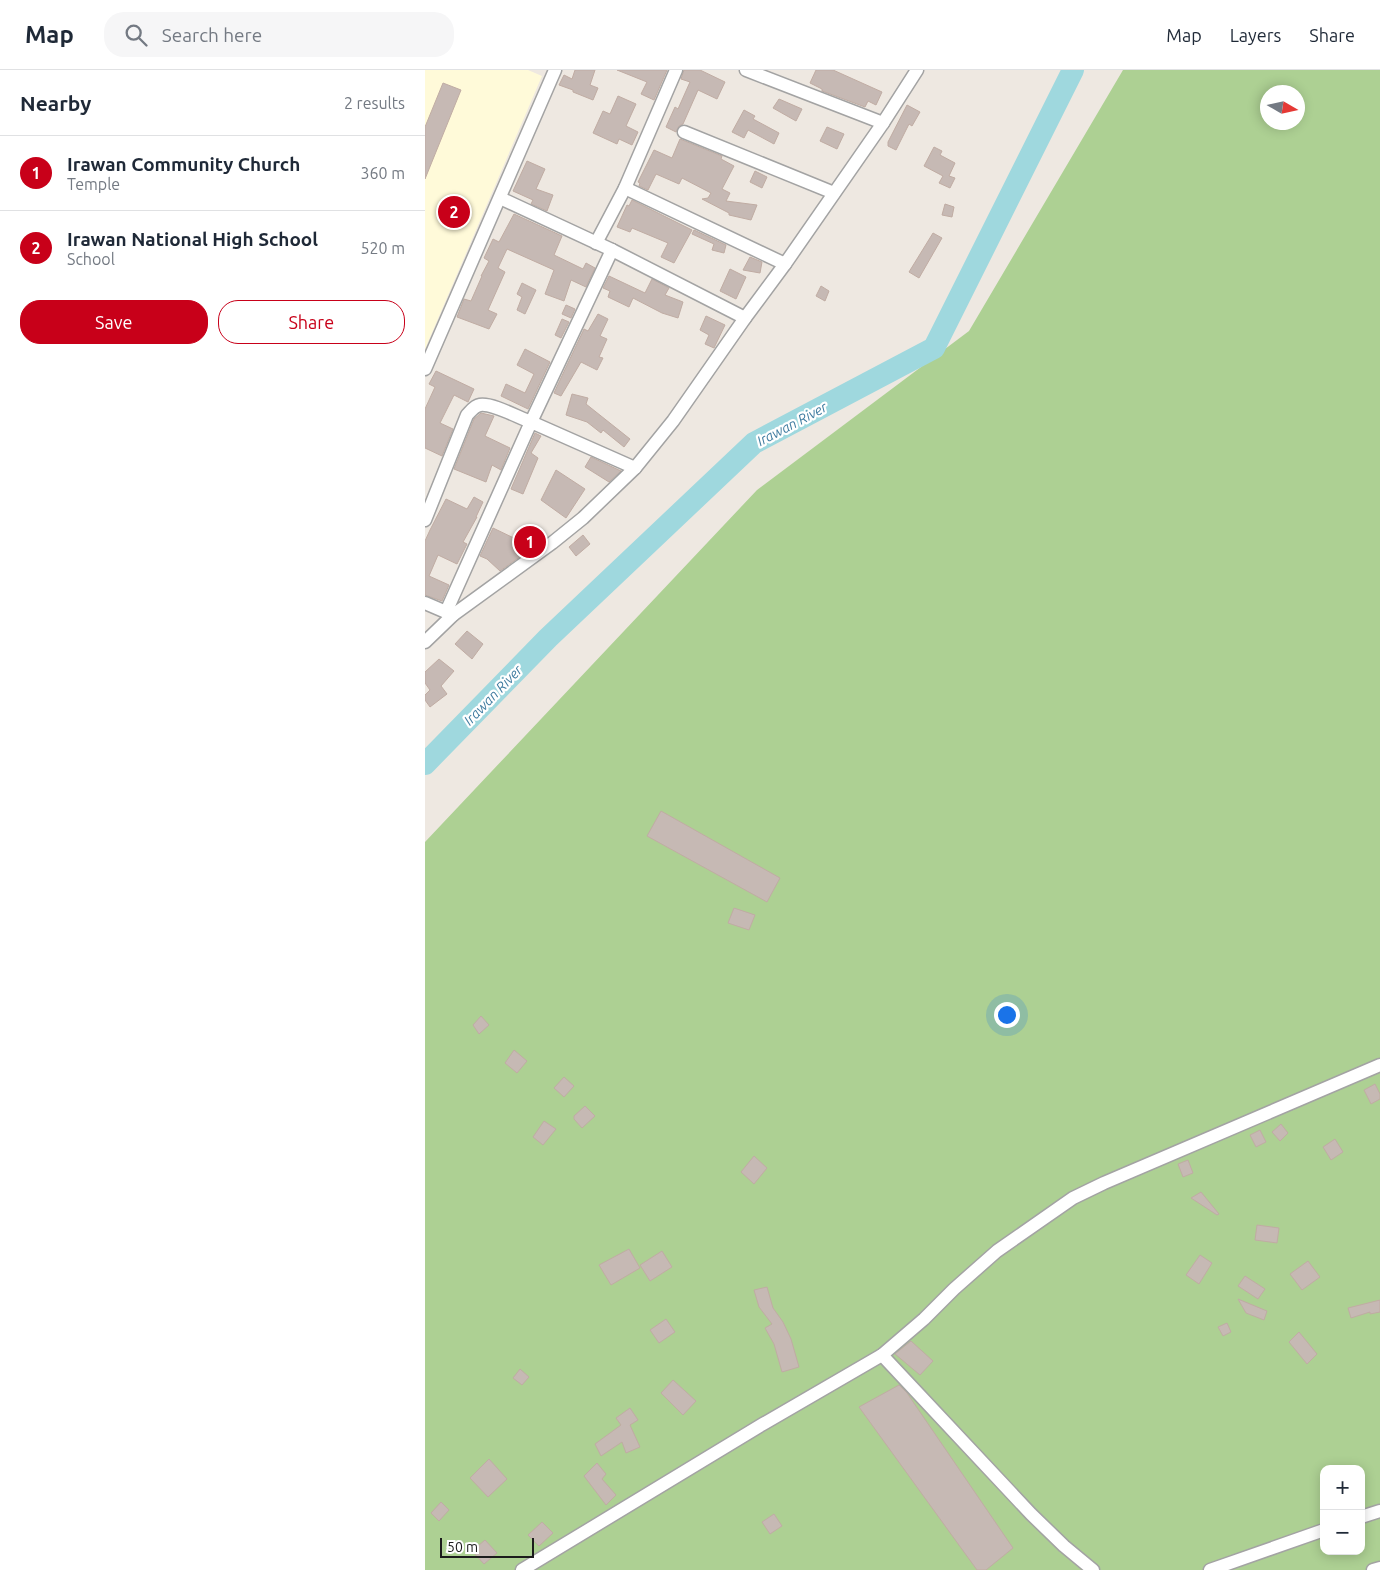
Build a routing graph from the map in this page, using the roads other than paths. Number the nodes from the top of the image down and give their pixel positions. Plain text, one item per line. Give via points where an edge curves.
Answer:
1 (555, 70) edge
2 (676, 70) edge
3 (746, 70) edge
4 (912, 71) edge
5 (883, 123) junction
6 (684, 132) dead end
7 (625, 188) junction
8 (834, 193) junction
9 (500, 198) junction
10 (596, 243) junction
11 (612, 250) junction
12 (785, 264) junction
13 (745, 318) junction
14 (425, 369) edge
15 (531, 422) junction
16 (635, 468) junction
17 (425, 520) edge
18 (425, 603) edge
19 (450, 613) junction
20 (425, 642) edge
21 (1380, 1065) edge
22 (882, 1355) junction
23 (1380, 1511) edge
24 (1365, 1516) edge
25 (1320, 1531) edge
26 (1380, 1568) edge
27 (522, 1570) edge
28 (1093, 1570) edge
29 (1210, 1570) edge
30 (1373, 1570) edge

1 - 9 street
2 - 7 street
3 - 5 street
4 - 5 street
5 - 8 street
6 - 8 street
7 - 10 street
7 - 12 street
8 - 12 street
9 - 10 street
9 - 14 street
10 - 11 street
11 - 13 street
11 - 15 street
12 - 13 street
13 - 16 street via 673,421
15 - 16 street
15 - 17 street via 491,406 473,408 467,415
15 - 19 street
16 - 19 street via 552,543
18 - 19 street
19 - 20 street
21 - 22 street via 1073,1198 997,1251
22 - 27 street
22 - 28 street via 1031,1514
23 - 24 street
25 - 29 street
26 - 30 street

